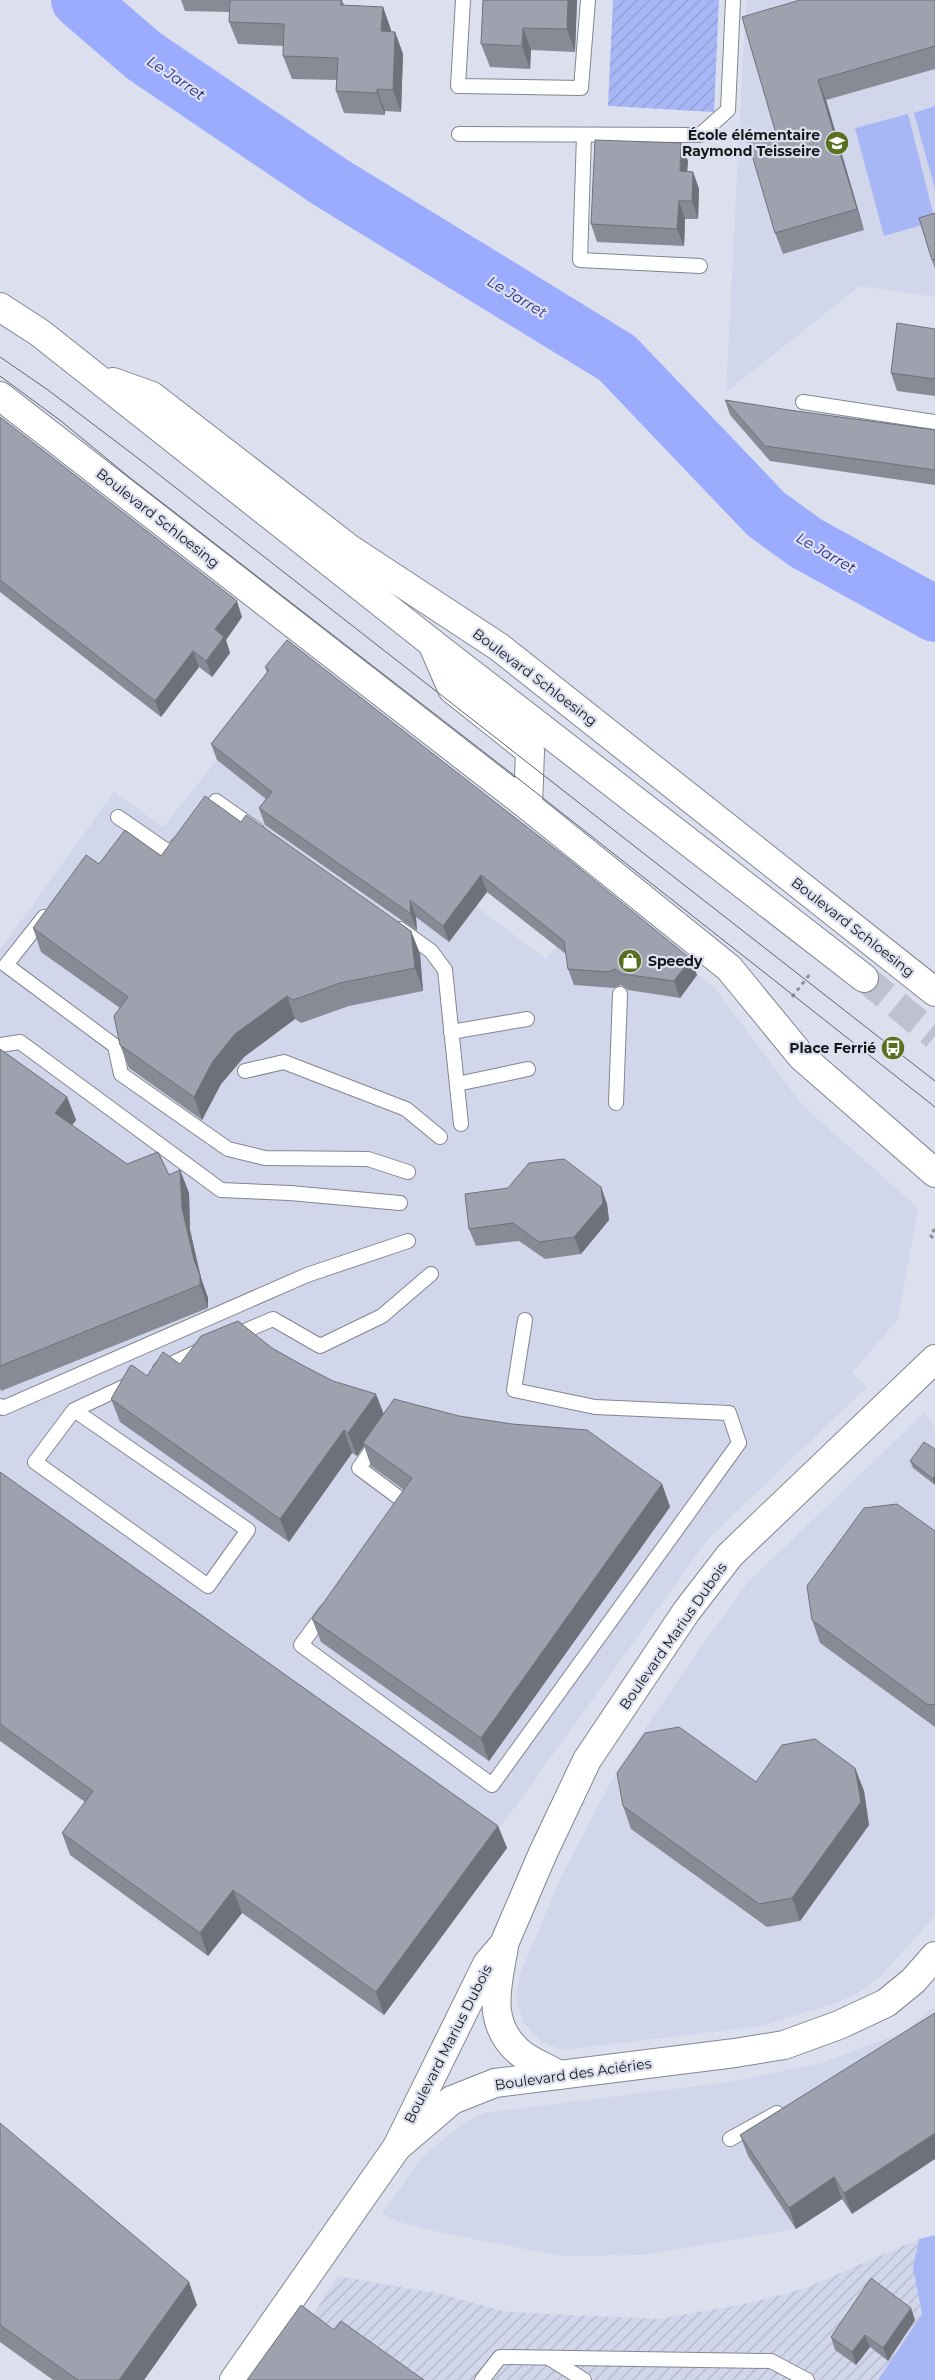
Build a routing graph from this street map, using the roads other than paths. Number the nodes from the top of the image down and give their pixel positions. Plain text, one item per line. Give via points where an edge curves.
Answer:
1 (463, 0) edge
2 (588, 0) edge
3 (733, 0) edge
4 (459, 134) dead end
5 (584, 135) junction
6 (700, 266) dead end
7 (0, 307) edge
8 (92, 374) junction
9 (0, 396) edge
10 (803, 402) dead end
11 (935, 422) edge
12 (432, 642) junction
13 (528, 806) junction
14 (118, 817) dead end
15 (272, 840) edge
16 (55, 902) edge
17 (391, 923) edge
18 (864, 978) tunnel mouth
19 (935, 992) edge
20 (620, 994) edge
21 (527, 1019) dead end
22 (451, 1032) junction
23 (0, 1045) edge
24 (528, 1069) dead end
25 (245, 1070) dead end
26 (457, 1084) junction
27 (616, 1103) dead end
28 (461, 1124) dead end
29 (440, 1136) dead end
30 (408, 1172) dead end
31 (935, 1173) edge
32 (400, 1203) dead end
33 (408, 1241) dead end
34 (431, 1274) dead end
35 (525, 1320) dead end
36 (935, 1359) edge
37 (0, 1406) edge
38 (74, 1410) junction
39 (384, 1433) edge
40 (394, 1518) edge
41 (336, 1597) edge
42 (504, 1944) junction
43 (935, 1956) edge
44 (559, 2075) junction
45 (790, 2106) edge
46 (730, 2139) dead end
47 (397, 2146) junction
48 (548, 2357) junction
49 (234, 2380) edge
50 (482, 2380) edge
51 (584, 2380) edge
52 (807, 2380) edge

1 - 2 lane via 458,86 581,88
3 - 5 lane via 728,110 700,136
4 - 5 lane
5 - 6 lane via 580,260
7 - 8 main road, Boulevard Schloesing via 40,333
8 - 12 main road, Boulevard Schloesing
8 - 19 main road, Boulevard Schloesing via 152,396 350,549 499,647
9 - 13 main road, Boulevard Schloesing
10 - 11 lane
12 - 13 main road, Boulevard Schloesing via 452,689 530,752
12 - 18 main road
13 - 31 main road, Boulevard Schloesing via 729,968 802,1056
14 - 15 lane via 170,853 216,801
16 - 30 lane via 6,965 115,1046 121,1074 228,1149 265,1158 368,1159
17 - 22 lane via 431,951 445,970
20 - 27 lane
21 - 22 lane
22 - 26 lane
23 - 32 lane via 20,1042 221,1190
24 - 26 lane
25 - 29 lane via 284,1062 406,1108
26 - 28 lane
33 - 37 lane via 307,1275 3,1408
34 - 38 lane via 382,1316 320,1346 273,1319
35 - 41 lane via 514,1390 595,1407 729,1413 739,1443 492,1784 301,1645
36 - 42 main road, Boulevard Marius Dubois via 730,1555 686,1612 587,1760
38 - 38 lane via 248,1530 208,1586 35,1462
39 - 40 lane via 358,1468 406,1502
42 - 44 main road, Boulevard Marius Dubois via 495,2010 504,2033 518,2052
42 - 47 main road, Boulevard Marius Dubois via 487,1964
43 - 44 main road, Boulevard des Aciéries via 913,1981 886,2003 784,2045
44 - 47 main road, Boulevard des Aciéries via 496,2083 452,2100
45 - 46 lane
47 - 49 main road, Boulevard des Aciéries
48 - 50 lane via 500,2357
48 - 51 lane
48 - 52 lane via 771,2361

